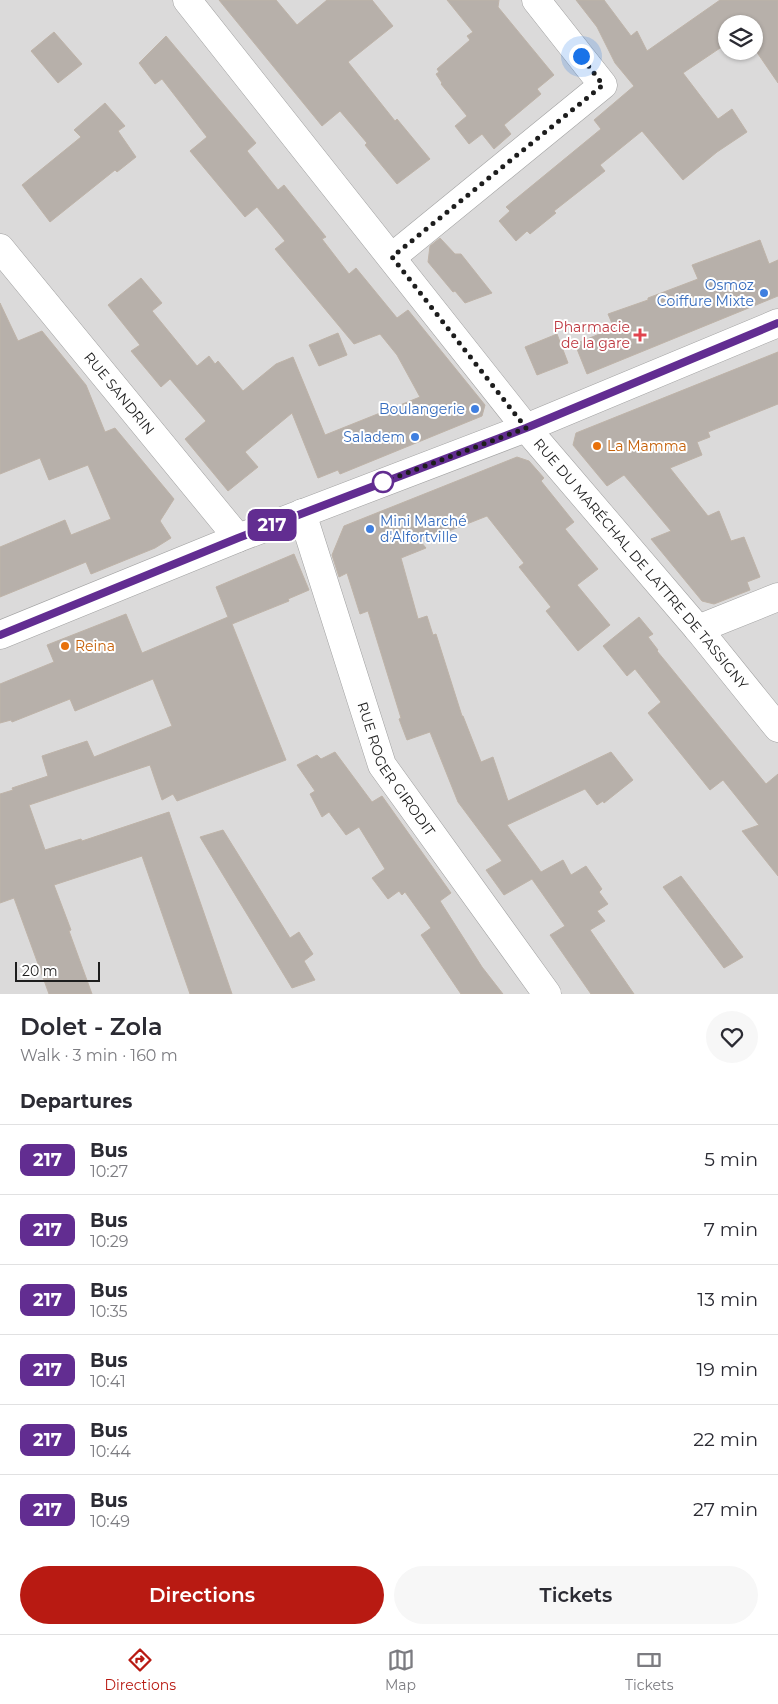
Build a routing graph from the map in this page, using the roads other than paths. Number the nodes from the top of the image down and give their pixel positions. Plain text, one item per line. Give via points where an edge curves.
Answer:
1 (187, 0) edge
2 (536, 0) edge
3 (0, 248) edge
4 (392, 257) junction
5 (778, 323) edge
6 (526, 428) junction
7 (302, 513) junction
8 (238, 538) junction
9 (778, 597) edge
10 (698, 629) junction
11 (0, 635) edge
12 (778, 728) edge
13 (547, 994) edge

1 - 4 street, RUE DU MARÉCHAL DE LATTRE DE TASSIGNY
2 - 4 street via 603,85
3 - 8 street, RUE SANDRIN
4 - 6 street, RUE DU MARÉCHAL DE LATTRE DE TASSIGNY
5 - 6 street
6 - 7 street
6 - 10 street, RUE DU MARÉCHAL DE LATTRE DE TASSIGNY
7 - 8 street
7 - 13 street, RUE ROGER GIRODIT via 382,765
8 - 11 street
9 - 10 street
10 - 12 street, RUE DU MARÉCHAL DE LATTRE DE TASSIGNY

